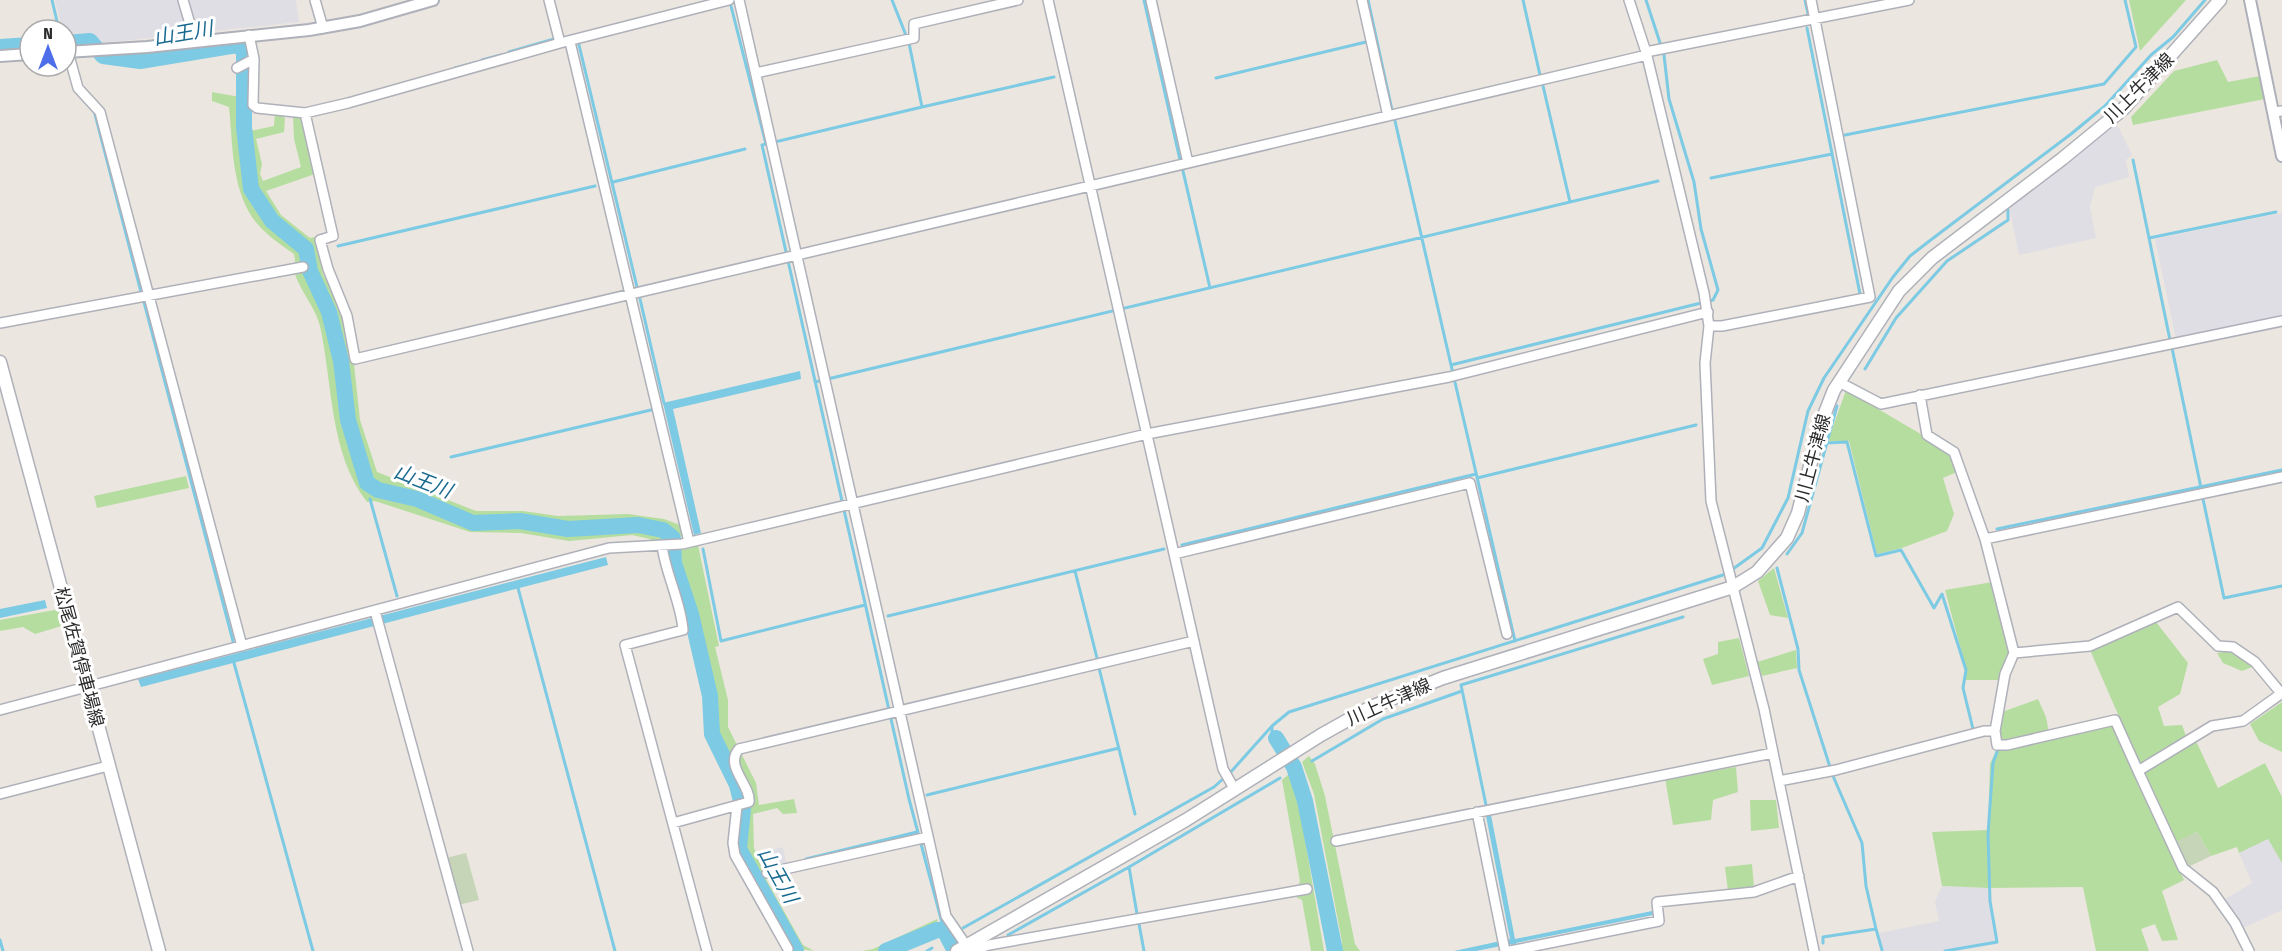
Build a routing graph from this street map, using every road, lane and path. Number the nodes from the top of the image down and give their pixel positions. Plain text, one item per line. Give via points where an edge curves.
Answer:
1 (183, 0) edge
2 (315, 0) edge
3 (433, 0) edge
4 (549, 0) edge
5 (729, 0) edge
6 (739, 0) edge
7 (1018, 0) edge
8 (1048, 0) edge
9 (1151, 0) edge
10 (1362, 0) edge
11 (1629, 0) edge
12 (1811, 0) edge
13 (1909, 0) edge
14 (2220, 0) edge
15 (2250, 0) edge
16 (1814, 18) junction
17 (323, 28) junction
18 (249, 35) junction
19 (195, 41) junction
20 (565, 42) junction
21 (78, 51) edge
22 (1646, 53) junction
23 (18, 55) edge
24 (0, 57) edge
25 (254, 59) junction
26 (237, 68) dead end
27 (756, 73) junction
28 (75, 78) edge
29 (2277, 111) edge
30 (305, 113) junction
31 (1388, 116) junction
32 (2282, 156) edge
33 (1188, 164) junction
34 (1090, 187) junction
35 (797, 256) junction
36 (303, 267) dead end
37 (149, 295) junction
38 (629, 295) junction
39 (1708, 312) junction
40 (2282, 321) edge
41 (0, 323) edge
42 (1709, 326) junction
43 (0, 362) edge
44 (1839, 382) junction
45 (1920, 395) junction
46 (1147, 434) junction
47 (2282, 477) edge
48 (853, 504) junction
49 (1985, 539) junction
50 (686, 543) junction
51 (662, 546) junction
52 (1174, 554) junction
53 (1732, 583) junction
54 (375, 610) junction
55 (1507, 634) dead end
56 (1194, 641) junction
57 (242, 646) junction
58 (2014, 652) junction
59 (87, 687) junction
60 (2281, 693) edge
61 (0, 710) edge
62 (900, 711) junction
63 (1995, 731) junction
64 (1773, 753) junction
65 (108, 766) junction
66 (2138, 771) junction
67 (1779, 781) junction
68 (1232, 785) junction
69 (0, 794) edge
70 (737, 806) junction
71 (1477, 812) junction
72 (673, 823) junction
73 (928, 837) junction
74 (1336, 841) dead end
75 (767, 873) dead end
76 (1799, 876) junction
77 (1307, 889) dead end
78 (961, 948) edge
79 (1509, 948) edge
80 (786, 950) edge
81 (159, 951) edge
82 (468, 951) edge
83 (707, 951) edge
84 (1814, 951) edge
85 (2249, 951) edge

1 - 19 street
2 - 17 street
3 - 17 street
4 - 20 street
5 - 20 street
6 - 27 street
7 - 27 street via 914,24 914,38
8 - 34 street
9 - 33 street
10 - 31 street
11 - 22 street
12 - 16 street
13 - 16 street
14 - 44 main road, 川上牛津線 via 2123,109 1924,266 1899,291
15 - 29 street
16 - 22 street
16 - 42 street via 1870,297
17 - 18 street
18 - 19 street
18 - 25 street
19 - 21 street
20 - 30 street
20 - 38 street
22 - 31 street
22 - 39 street
23 - 24 street
25 - 26 street
25 - 30 street via 253,105
27 - 35 street
28 - 37 street via 78,88 100,112
29 - 32 street
30 - 38 street via 333,236 320,240 347,316 355,359
31 - 33 street
33 - 34 street
34 - 35 street
34 - 46 street
35 - 38 street
35 - 48 street
36 - 37 street
37 - 41 street
37 - 57 street
38 - 50 street
39 - 42 street
39 - 46 street via 1453,376
40 - 45 street
42 - 53 street via 1705,363 1711,501
43 - 59 main road, 松尾佐賀停車場線
44 - 45 street via 1881,404
44 - 53 main road, 川上牛津線 via 1821,423 1798,513 1787,538 1757,572
45 - 49 street via 1927,435 1954,452
46 - 48 street
46 - 52 street
47 - 49 street
48 - 50 street
48 - 62 street
49 - 58 street
50 - 51 street
51 - 54 street via 609,548
51 - 72 street via 683,630 625,645
52 - 55 street via 1470,483
52 - 56 street
53 - 64 street
53 - 68 main road, 川上牛津線 via 1405,692
54 - 57 street
54 - 82 street
56 - 62 street
56 - 68 street via 1223,769
57 - 59 street
58 - 60 street via 2090,646 2178,607 2218,646 2233,647 2255,662
58 - 63 street via 2005,674
59 - 61 street
59 - 65 main road, 松尾佐賀停車場線
60 - 66 street via 2243,721 2212,726
62 - 70 street via 739,749 734,765 749,796 748,802
62 - 73 street
63 - 66 street via 1996,745 2007,745 2115,720
63 - 67 street
64 - 67 street
64 - 71 street
65 - 69 street
65 - 81 main road, 松尾佐賀停車場線
66 - 85 street via 2183,868 2213,892
67 - 76 street
68 - 78 main road
70 - 72 street
70 - 80 street via 735,855
71 - 74 street
71 - 79 street
72 - 83 street
73 - 75 street
73 - 78 street via 946,915
76 - 79 street via 1754,892 1658,902 1659,921
76 - 84 street
77 - 78 street via 970,951

